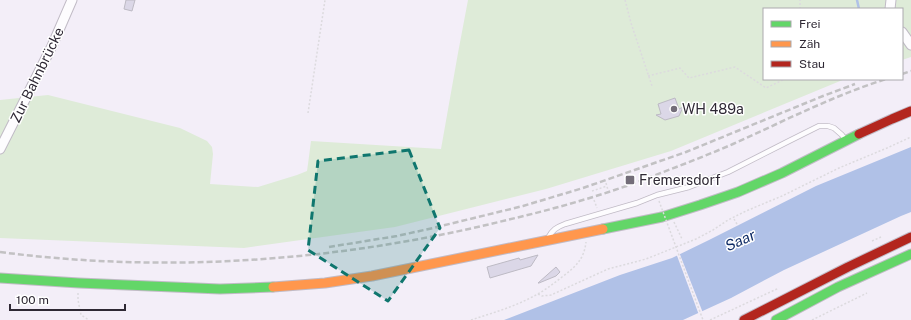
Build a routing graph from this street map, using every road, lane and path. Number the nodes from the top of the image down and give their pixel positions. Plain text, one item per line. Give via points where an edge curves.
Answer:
1 (72, 0) edge
2 (325, 0) edge
3 (625, 0) edge
4 (903, 33) edge
5 (911, 45) edge
6 (648, 76) junction
7 (782, 80) edge
8 (652, 86) dead end
9 (911, 110) edge
10 (308, 113) dead end
11 (911, 137) edge
12 (846, 141) junction
13 (0, 149) edge
14 (606, 183) dead end
15 (607, 186) junction
16 (608, 190) dead end
17 (592, 191) dead end
18 (594, 200) dead end
19 (659, 201) dead end
20 (665, 210) dead end
21 (659, 212) dead end
22 (598, 214) junction
23 (734, 219) dead end
24 (674, 221) dead end
25 (738, 226) dead end
26 (586, 233) junction
27 (911, 237) edge
28 (682, 239) dead end
29 (547, 241) junction
30 (911, 254) edge
31 (0, 278) edge
32 (867, 293) dead end
33 (538, 294) junction
34 (78, 300) dead end
35 (81, 315) junction
36 (81, 320) edge
37 (89, 320) edge
38 (471, 320) edge
39 (703, 320) edge
40 (744, 320) edge
41 (776, 320) edge
42 (812, 320) edge

1 - 13 street, Zur Bahnbrücke via 52,46
2 - 10 path
3 - 6 path
4 - 5 street
6 - 7 path via 680,68 689,78 735,67 766,88
6 - 8 path
9 - 12 main road
11 - 33 path via 838,168 673,249 608,269 551,295
12 - 22 lane via 834,128 819,126 728,172 689,187
12 - 26 main road via 764,182 709,204 662,218
14 - 15 path
15 - 16 path
15 - 17 path
18 - 22 path
19 - 39 path, bridge
20 - 21 path
22 - 29 lane via 555,228
23 - 25 path
24 - 28 path
26 - 29 main road
26 - 33 path via 584,251 576,266
27 - 40 main road via 832,273
29 - 31 main road via 372,276 284,287 220,290
30 - 41 main road via 838,287
32 - 42 path
33 - 38 path
34 - 35 path
35 - 36 path
35 - 37 path

